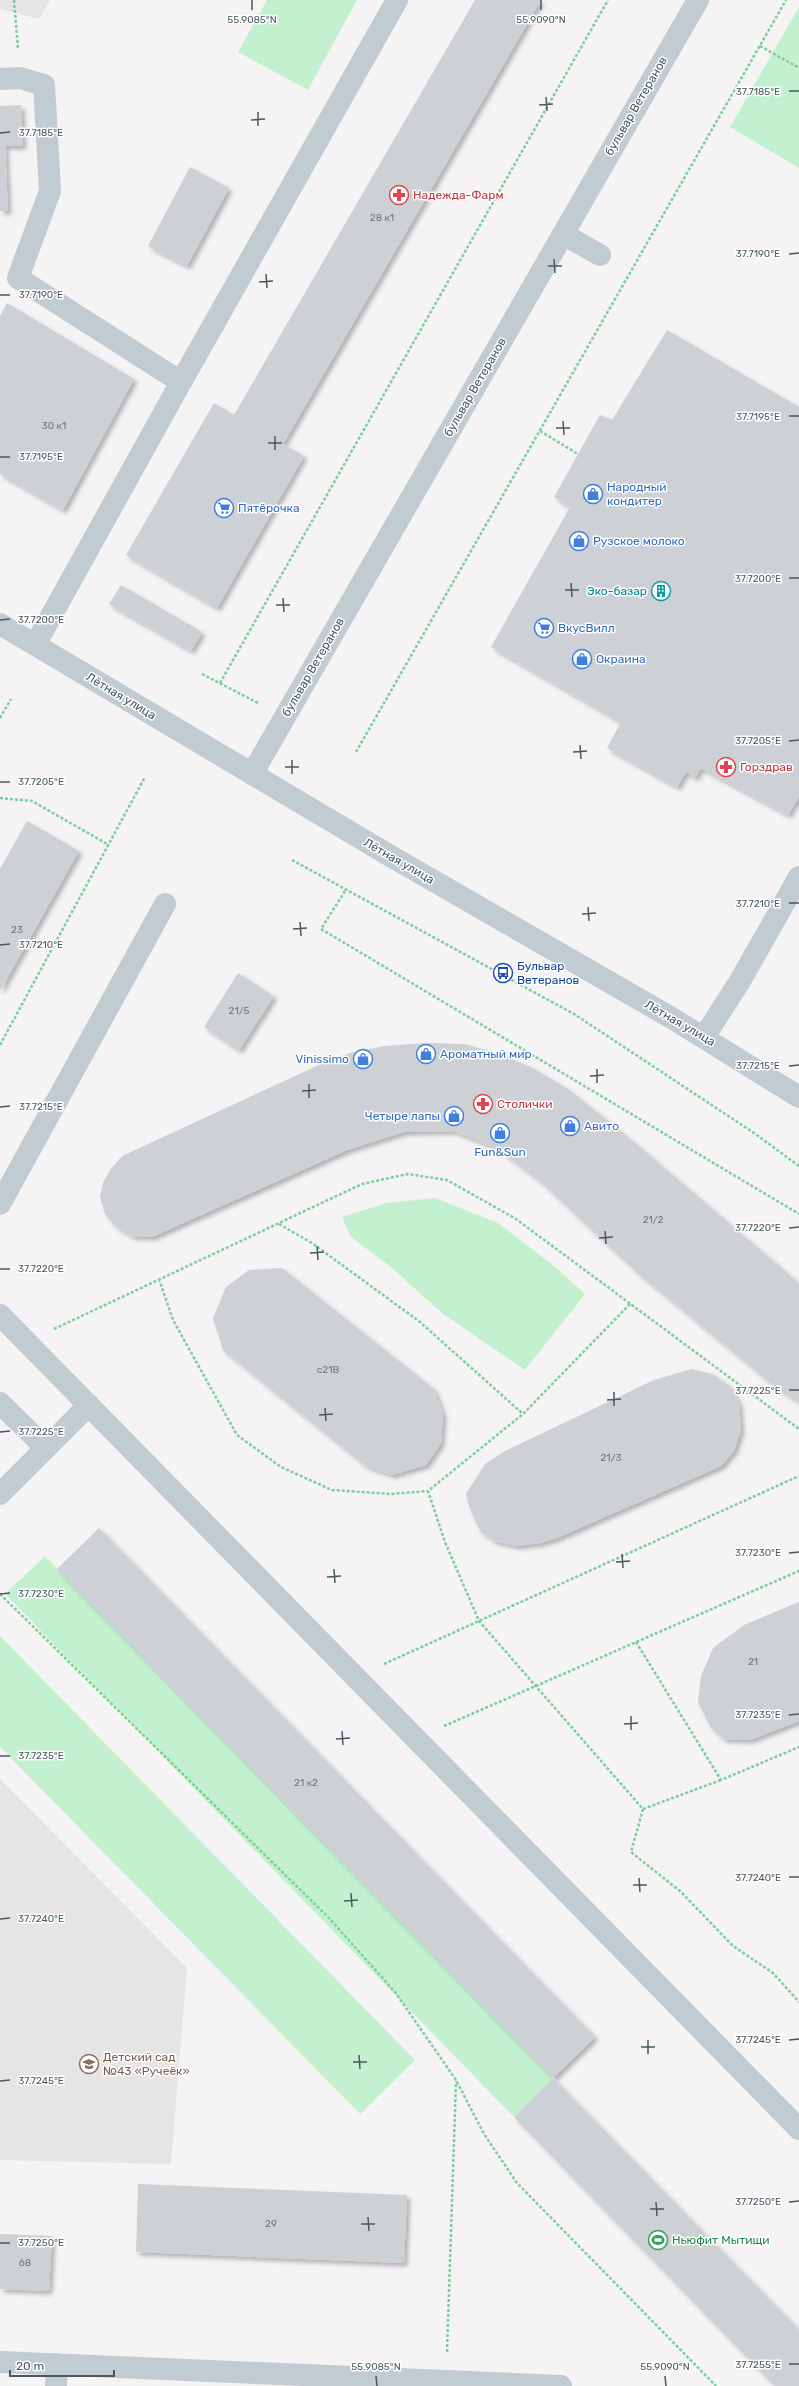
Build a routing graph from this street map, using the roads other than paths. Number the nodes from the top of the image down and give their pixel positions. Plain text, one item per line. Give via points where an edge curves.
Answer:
1 (397, 0) edge
2 (698, 0) edge
3 (10, 78) edge
4 (563, 234) junction
5 (600, 255) dead end
6 (181, 382) junction
7 (0, 624) edge
8 (35, 645) junction
9 (252, 774) junction
10 (799, 877) edge
11 (165, 904) dead end
12 (704, 1038) junction
13 (799, 1097) edge
14 (0, 1204) edge
15 (0, 1314) edge
16 (0, 1403) edge
17 (89, 1405) junction
18 (46, 1448) junction
19 (0, 1494) edge
20 (799, 2129) edge
21 (0, 2362) edge
22 (57, 2364) junction
23 (56, 2386) edge
24 (561, 2386) edge

1 - 6 street
2 - 4 street, бульвар Ветеранов
3 - 6 street via 44,85 50,191 18,278
4 - 5 street
4 - 9 street, бульвар Ветеранов
6 - 8 street
7 - 8 street, Лётная улица
8 - 9 street, Лётная улица
9 - 12 street, Лётная улица
10 - 12 street via 740,981
11 - 14 street
12 - 13 street, Лётная улица
15 - 17 street
16 - 18 street
17 - 18 street
17 - 20 street
18 - 19 street
21 - 22 street
22 - 23 street
22 - 24 street

